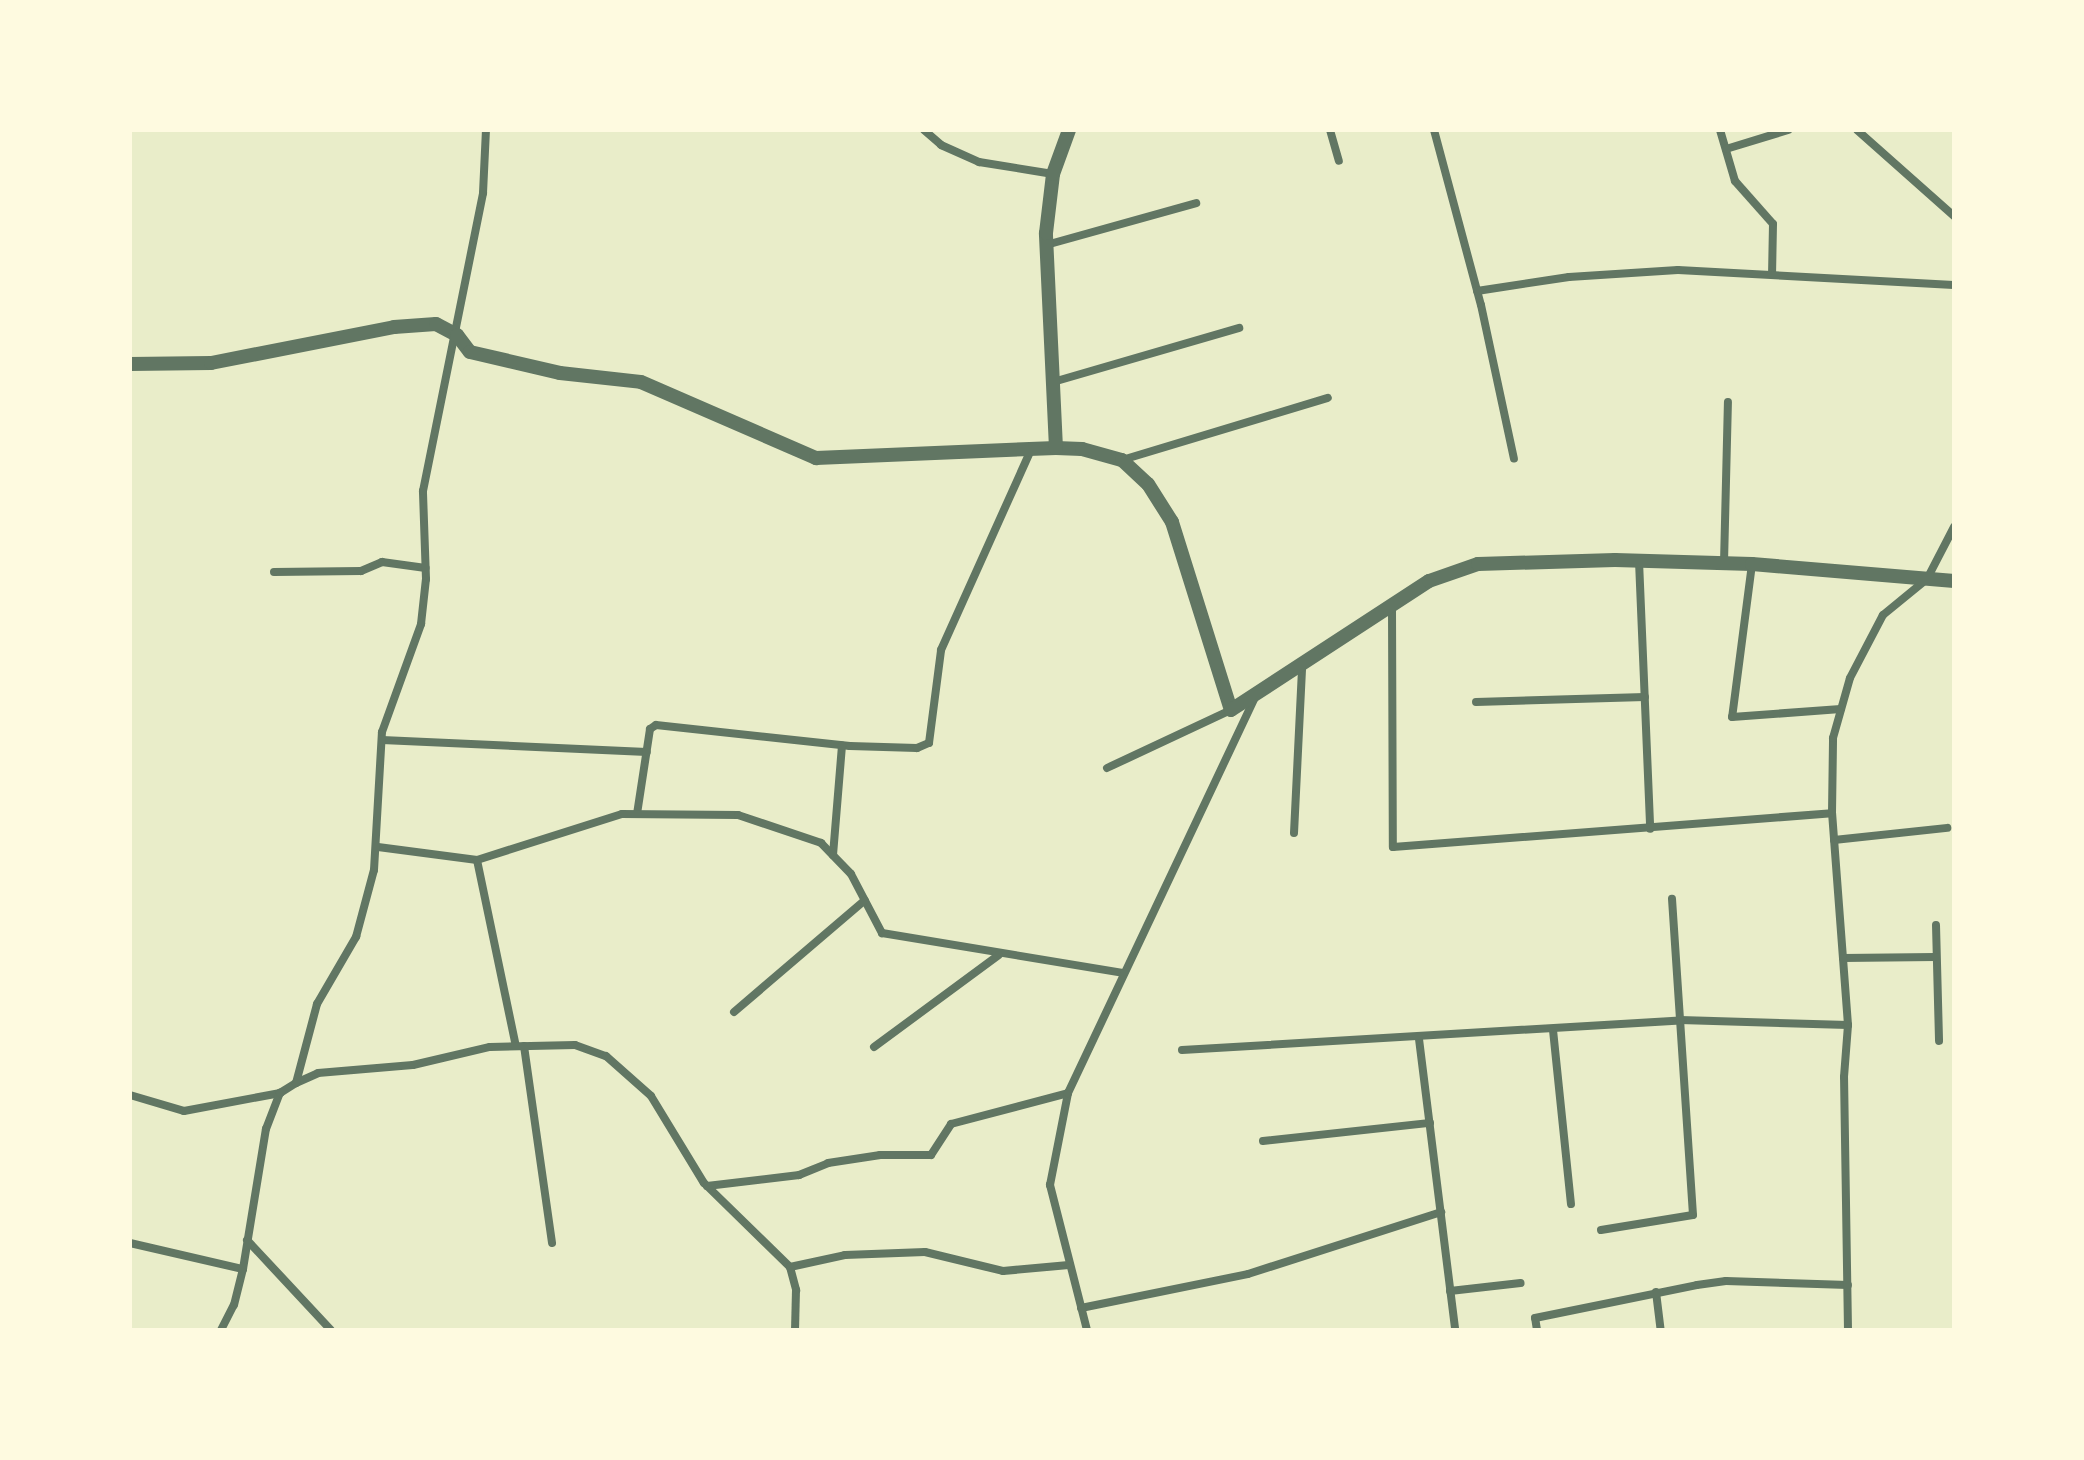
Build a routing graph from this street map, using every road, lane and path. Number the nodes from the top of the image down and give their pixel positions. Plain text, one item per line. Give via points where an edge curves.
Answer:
1 (486, 130) edge
2 (924, 130) edge
3 (1069, 130) edge
4 (1330, 130) edge
5 (1434, 130) edge
6 (1720, 130) edge
7 (1788, 130) edge
8 (1857, 130) edge
9 (1726, 149) junction
10 (1339, 161) dead end
11 (1053, 174) junction
12 (1196, 203) dead end
13 (1954, 216) edge
14 (1046, 245) junction
15 (1772, 274) junction
16 (1954, 285) edge
17 (1477, 291) junction
18 (1239, 328) dead end
19 (457, 335) junction
20 (130, 364) edge
21 (1053, 382) junction
22 (1328, 398) dead end
23 (1728, 402) dead end
24 (1056, 448) junction
25 (1031, 450) junction
26 (1514, 459) dead end
27 (1122, 460) junction
28 (1954, 527) edge
29 (1639, 561) junction
30 (1724, 563) junction
31 (1752, 564) junction
32 (426, 568) junction
33 (274, 572) dead end
34 (1927, 579) junction
35 (1954, 581) edge
36 (1392, 608) junction
37 (1302, 667) junction
38 (1256, 696) junction
39 (1645, 697) junction
40 (1476, 702) dead end
41 (1841, 709) junction
42 (1231, 710) junction
43 (382, 740) junction
44 (842, 745) junction
45 (646, 752) junction
46 (1107, 768) dead end
47 (1832, 813) junction
48 (637, 814) junction
49 (1947, 828) dead end
50 (1650, 829) junction
51 (1294, 833) dead end
52 (1834, 840) junction
53 (378, 847) junction
54 (833, 855) junction
55 (477, 860) junction
56 (1672, 899) dead end
57 (865, 900) junction
58 (1936, 925) dead end
59 (999, 955) junction
60 (1935, 957) junction
61 (1843, 958) junction
62 (1123, 973) junction
63 (734, 1012) dead end
64 (1680, 1020) junction
65 (1848, 1025) junction
66 (1553, 1030) junction
67 (1419, 1039) junction
68 (1939, 1041) dead end
69 (520, 1046) junction
70 (874, 1047) dead end
71 (1182, 1050) dead end
72 (296, 1083) junction
73 (280, 1093) junction
74 (1068, 1093) junction
75 (130, 1095) edge
76 (1430, 1123) junction
77 (1263, 1141) dead end
78 (707, 1186) junction
79 (1571, 1204) dead end
80 (1441, 1212) junction
81 (1601, 1230) dead end
82 (247, 1240) junction
83 (130, 1243) edge
84 (552, 1243) dead end
85 (1069, 1265) junction
86 (790, 1267) junction
87 (243, 1269) junction
88 (1521, 1283) dead end
89 (1848, 1285) junction
90 (1450, 1291) junction
91 (1656, 1292) junction
92 (1081, 1308) junction
93 (1455, 1328) edge
94 (221, 1330) edge
95 (331, 1330) edge
96 (795, 1330) edge
97 (1087, 1330) edge
98 (1537, 1330) edge
99 (1661, 1330) edge
100 (1848, 1330) edge

1 - 19 street via 483,193
2 - 11 street via 941,145 979,162
3 - 11 street
4 - 10 street
5 - 17 street
6 - 9 street
7 - 9 street
8 - 13 street
9 - 15 street via 1745,198 1773,224
11 - 14 street
12 - 14 street
14 - 21 street
15 - 16 street
15 - 17 street via 1678,270 1569,277
17 - 26 street
18 - 21 street
19 - 20 street via 436,324 394,327 211,363
19 - 25 street via 470,352 641,382 816,458
19 - 32 street via 423,491
21 - 24 street
22 - 27 street
23 - 30 street
24 - 25 street
24 - 27 street
25 - 44 street via 941,650 929,743 917,748
27 - 42 street via 1148,484 1172,522
28 - 34 street
29 - 30 street
29 - 36 street via 1478,564 1429,581
29 - 39 street
30 - 31 street
31 - 34 street
31 - 41 street via 1732,717
32 - 33 street via 382,562 361,571
32 - 43 street via 418,637
34 - 35 street
34 - 41 street via 1883,615 1850,678
36 - 37 street
36 - 50 street via 1393,847
37 - 38 street
37 - 51 street
38 - 42 street
38 - 62 street
39 - 40 street
39 - 50 street
41 - 47 street via 1833,738
42 - 46 street
43 - 45 street
43 - 53 street
44 - 45 street via 656,725
44 - 54 street
45 - 48 street
47 - 50 street
47 - 52 street
48 - 54 street via 738,815 821,843
48 - 55 street via 622,814
49 - 52 street
52 - 61 street
53 - 55 street
53 - 72 street via 356,937 317,1004
54 - 57 street
55 - 69 street
56 - 64 street
57 - 59 street via 882,933
57 - 63 street
58 - 60 street
59 - 62 street
59 - 70 street
60 - 61 street
60 - 68 street
61 - 65 street
62 - 74 street
64 - 65 street
64 - 66 street
64 - 81 street via 1693,1215
65 - 89 street
66 - 67 street
66 - 79 street
67 - 71 street
67 - 76 street
69 - 72 street via 367,1072 318,1073
69 - 78 street via 575,1045 606,1056 651,1096
69 - 84 street
72 - 73 street
73 - 75 street via 184,1111
73 - 82 street via 266,1129
74 - 78 street via 951,1124 931,1155 880,1155 828,1163 799,1175
74 - 85 street via 1050,1185
76 - 77 street
76 - 80 street
78 - 86 street
80 - 90 street
80 - 92 street via 1248,1274
82 - 87 street
82 - 95 street
83 - 87 street
85 - 86 street via 1003,1271 925,1252 845,1255
85 - 92 street
86 - 96 street via 796,1290
87 - 94 street
88 - 90 street
89 - 91 street via 1726,1281
89 - 100 street
90 - 93 street
91 - 98 street via 1535,1318
91 - 99 street
92 - 97 street

